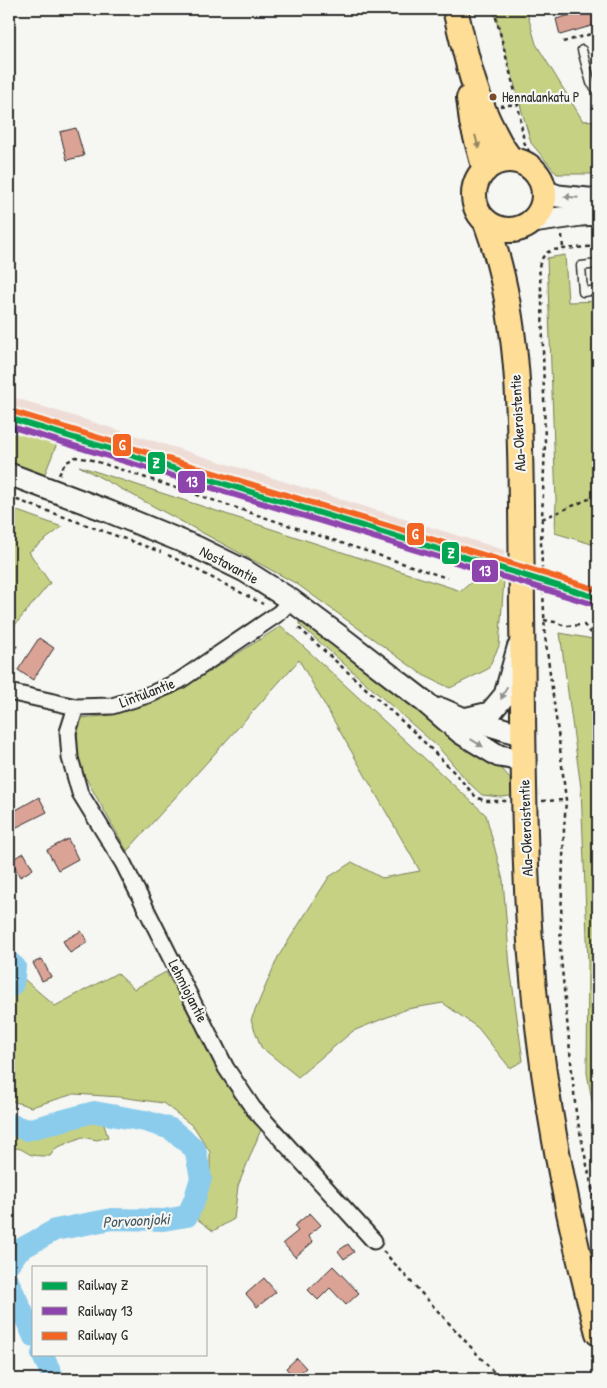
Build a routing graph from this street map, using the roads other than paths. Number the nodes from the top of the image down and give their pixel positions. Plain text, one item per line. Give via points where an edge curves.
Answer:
1 (455, 9) edge
2 (582, 50) dead end
3 (467, 59) junction
4 (598, 91) edge
5 (512, 160) junction
6 (485, 170) junction
7 (550, 185) junction
8 (598, 200) edge
9 (598, 214) edge
10 (486, 222) junction
11 (524, 226) junction
12 (598, 264) edge
13 (598, 290) edge
14 (511, 316) junction
15 (9, 474) edge
16 (285, 606) junction
17 (522, 629) junction
18 (9, 692) edge
19 (425, 702) junction
20 (76, 707) junction
21 (464, 719) junction
22 (523, 735) junction
23 (524, 760) junction
24 (374, 1241) road end
25 (598, 1333) edge

1 - 3 main road
2 - 4 lane via 591,84
3 - 5 main road via 486,118
3 -> 6 main road via 472,122
5 - 6 main road via 493,163
5 - 7 main road via 531,167 543,184
6 - 10 main road via 474,189 474,201
8 -> 7 street via 558,196
7 - 11 main road via 539,214
9 - 11 street via 581,214
10 - 11 main road via 508,231
10 - 14 main road, Ala-Okeroistentie via 495,246
11 - 14 main road, Ala-Okeroistentie via 512,271
12 - 13 lane via 581,266 583,292
14 - 17 main road, Ala-Okeroistentie via 521,455
15 - 16 street, Nostavantie via 196,547 245,571
16 - 19 street, Nostavantie via 338,634
16 - 20 street, Lintulantie via 165,688 112,706
17 -> 21 street via 505,695 490,713
17 - 22 main road, Ala-Okeroistentie
18 - 20 street, Lintulantie
19 - 21 street, Nostavantie
19 -> 23 street, Nostavantie via 461,733 499,756
20 - 24 street, Lehmiojantie via 68,732 70,758 80,793 123,863 226,1068 253,1108
21 - 22 street, Nostavantie
22 - 23 main road, Ala-Okeroistentie
23 - 25 main road, Ala-Okeroistentie via 529,922 541,1051 561,1176

